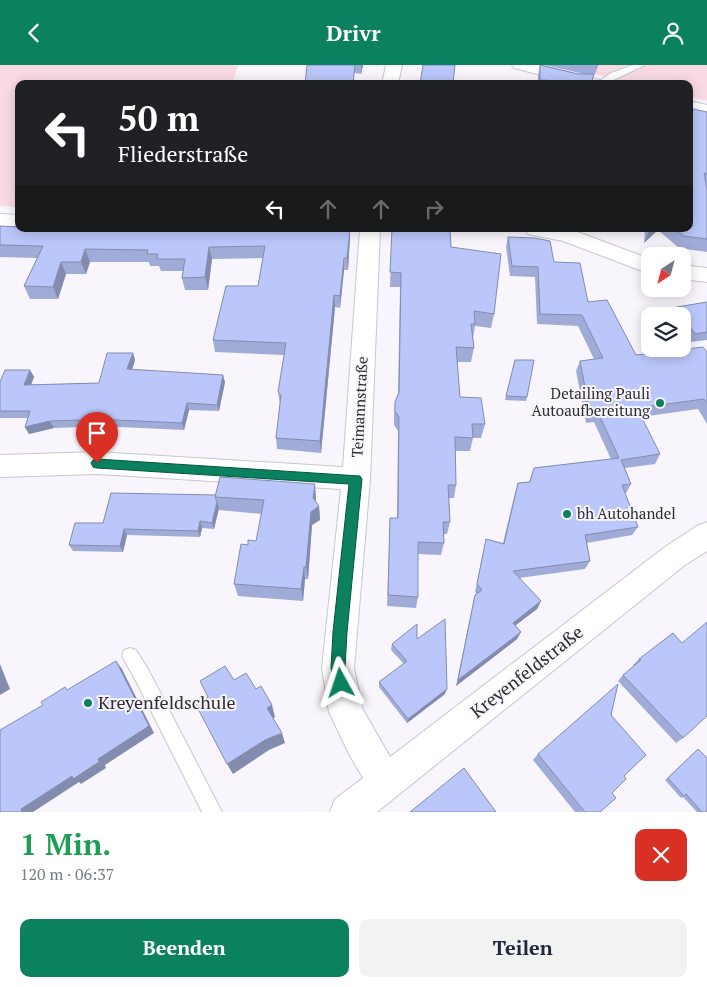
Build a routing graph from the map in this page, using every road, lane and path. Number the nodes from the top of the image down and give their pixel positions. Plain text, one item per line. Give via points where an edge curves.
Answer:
1 (394, 65) edge
2 (520, 65) edge
3 (640, 65) edge
4 (391, 80) edge
5 (582, 80) edge
6 (605, 80) edge
7 (693, 107) edge
8 (707, 110) edge
9 (0, 220) edge
10 (15, 221) edge
11 (370, 232) edge
12 (549, 232) edge
13 (641, 264) edge
14 (691, 274) edge
15 (707, 275) edge
16 (0, 466) edge
17 (356, 479) junction
18 (707, 535) edge
19 (130, 656) dead end
20 (386, 782) junction
21 (212, 812) edge
22 (348, 812) edge

1 - 4 street
2 - 5 street
3 - 6 lane
7 - 8 street
9 - 10 street
11 - 17 street, Teimannstraße
12 - 13 street
14 - 15 street
16 - 17 street via 97,463
17 - 20 street, Teimannstraße via 338,668 346,712
18 - 20 street, Kreyenfeldstraße via 667,562
19 - 21 lane
20 - 22 street, Kreyenfeldstraße

